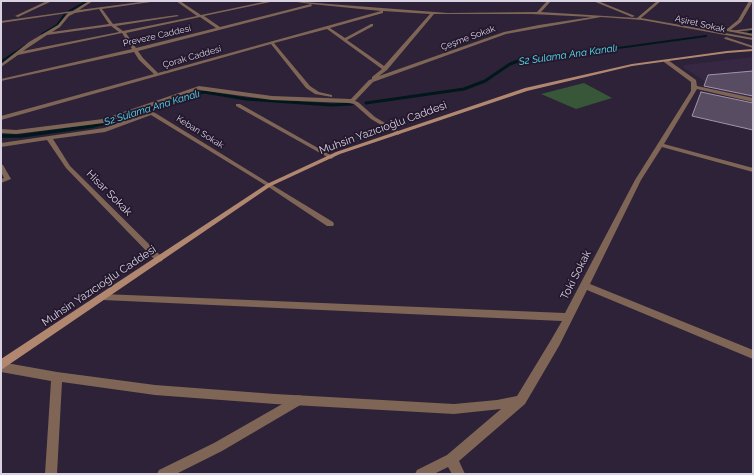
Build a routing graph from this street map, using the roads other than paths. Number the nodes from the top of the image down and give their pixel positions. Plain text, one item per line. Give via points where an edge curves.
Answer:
1 (50, 1) edge
2 (91, 1) edge
3 (156, 1) edge
4 (178, 1) edge
5 (273, 1) edge
6 (292, 1) edge
7 (549, 1) edge
8 (595, 1) edge
9 (659, 1) edge
10 (751, 1) edge
11 (315, 4) junction
12 (100, 8) junction
13 (386, 10) junction
14 (72, 12) junction
15 (196, 13) junction
16 (433, 13) junction
17 (538, 13) junction
18 (201, 16) junction
19 (601, 16) junction
20 (641, 19) junction
21 (2, 23) edge
22 (372, 25) dead end
23 (113, 26) junction
24 (327, 28) junction
25 (220, 29) junction
26 (753, 29) edge
27 (730, 31) junction
28 (122, 32) junction
29 (45, 34) junction
30 (753, 35) edge
31 (753, 39) edge
32 (344, 40) junction
33 (272, 43) junction
34 (753, 49) edge
35 (136, 50) junction
36 (17, 54) junction
37 (666, 60) junction
38 (1, 66) edge
39 (385, 68) junction
40 (158, 75) junction
41 (1, 80) edge
42 (371, 81) junction
43 (694, 87) junction
44 (753, 100) edge
45 (352, 101) junction
46 (238, 105) dead end
47 (1, 118) edge
48 (1, 131) edge
49 (398, 133) junction
50 (49, 138) junction
51 (1, 145) edge
52 (660, 145) junction
53 (331, 157) junction
54 (1, 166) edge
55 (753, 170) edge
56 (1, 181) edge
57 (269, 185) junction
58 (330, 224) dead end
59 (159, 259) junction
60 (584, 285) junction
61 (103, 297) junction
62 (568, 317) junction
63 (753, 355) edge
64 (1, 366) edge
65 (57, 377) junction
66 (298, 400) junction
67 (522, 400) junction
68 (451, 460) junction
69 (51, 474) edge
70 (162, 474) edge
71 (421, 474) edge
72 (459, 474) edge

1 - 21 street
2 - 14 street
3 - 12 street
4 - 15 street
5 - 18 street
6 - 11 street
7 - 17 street
8 - 20 street, Aşiret Sokak
9 - 20 street
10 - 27 street via 740,21
11 - 13 street
11 - 25 street, Preveze Caddesi
12 - 14 street
12 - 23 street
13 - 16 street
13 - 24 street, Çorak Caddesi
14 - 21 street
14 - 29 street via 59,26
15 - 18 street
15 - 23 street
16 - 17 street
16 - 39 street
17 - 19 street
18 - 25 street
18 - 28 street
19 - 20 street
19 - 42 street, Çeşme Sokak via 505,33
20 - 31 street, Aşiret Sokak
20 - 34 street, Aşiret Sokak via 726,38
22 - 32 street
23 - 28 street
23 - 29 street
24 - 32 street
24 - 33 street, Çorak Caddesi
25 - 35 street, Preveze Caddesi
26 - 27 street
27 - 30 street
28 - 35 street
28 - 36 street
29 - 36 street
32 - 39 street
33 - 40 street, Çorak Caddesi
33 - 45 street via 308,88 317,93
34 - 37 main road, Muhsin Yazıcıoğlu Caddesi
35 - 40 street via 141,59
35 - 41 street, Preveze Caddesi
36 - 38 street
37 - 43 street via 694,81
37 - 49 main road, Muhsin Yazıcıoğlu Caddesi via 632,65 525,90
39 - 42 street
40 - 47 street, Çorak Caddesi
42 - 45 street, Çeşme Sokak
43 - 44 street
43 - 52 street, Toki Sokak via 694,91
45 - 48 street via 272,98 199,88 104,121 16,132
45 - 49 street
46 - 53 street
49 - 53 main road, Muhsin Yazıcıoğlu Caddesi
50 - 51 street, Keban Sokak
50 - 57 street, Keban Sokak via 105,130 152,113
50 - 59 street, Hisar Sokak via 68,167
52 - 55 street
52 - 60 street, Toki Sokak via 638,180
53 - 57 main road, Muhsin Yazıcıoğlu Caddesi
54 - 56 street via 8,179
57 - 58 street
57 - 59 main road, Muhsin Yazıcıoğlu Caddesi
59 - 61 main road, Muhsin Yazıcıoğlu Caddesi
60 - 62 street, Toki Sokak
60 - 63 street
61 - 62 street
61 - 64 main road, Muhsin Yazıcıoğlu Caddesi
62 - 67 street, Toki Sokak
64 - 65 street
65 - 66 street via 154,390
65 - 69 street
66 - 67 street via 454,409
66 - 70 street via 218,447
67 - 68 street, Toki Sokak
68 - 71 street, Toki Sokak
68 - 72 street

